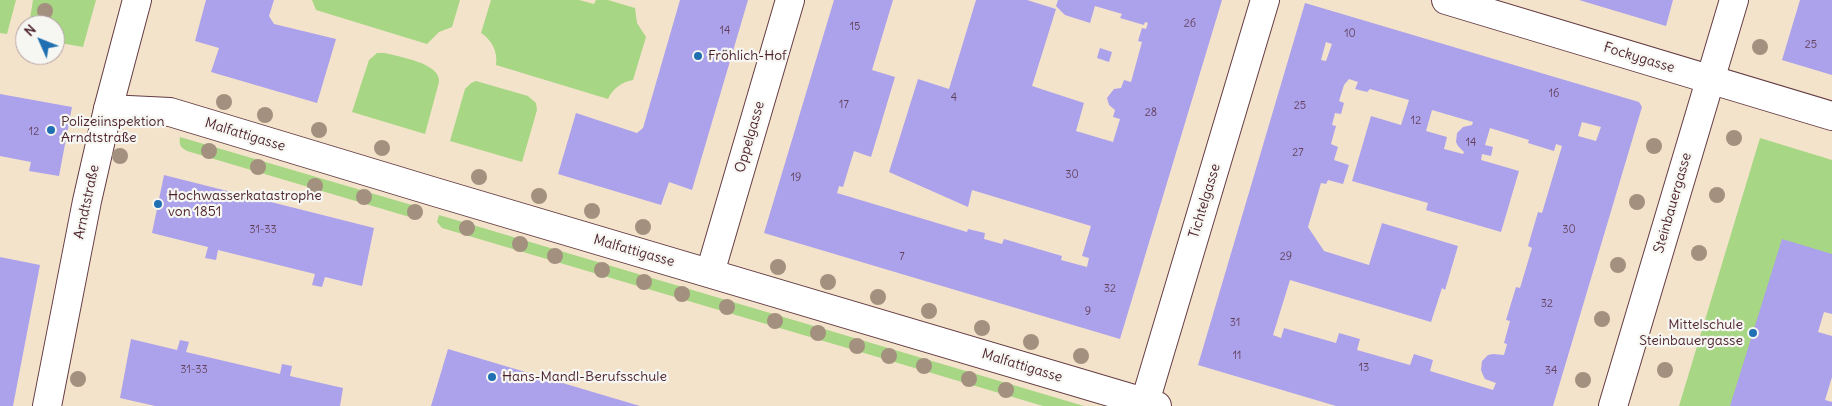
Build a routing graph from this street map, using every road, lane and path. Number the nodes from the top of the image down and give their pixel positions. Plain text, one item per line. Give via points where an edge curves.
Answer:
1 (137, 0) edge
2 (790, 0) edge
3 (1265, 0) edge
4 (1446, 0) edge
5 (1734, 0) edge
6 (1709, 79) junction
7 (108, 110) junction
8 (1832, 116) edge
9 (710, 273) junction
10 (1151, 404) edge
11 (47, 406) edge
12 (1613, 406) edge

1 - 7 street, Arndtstraße
2 - 9 street, Oppelgasse
3 - 10 street, Tichtelgasse
4 - 6 street, Fockygasse
5 - 6 street, Steinbauergasse
6 - 8 street, Fockygasse
6 - 12 street, Steinbauergasse
7 - 9 street, Malfattigasse via 170,112
7 - 11 street, Arndtstraße
9 - 10 street, Malfattigasse

